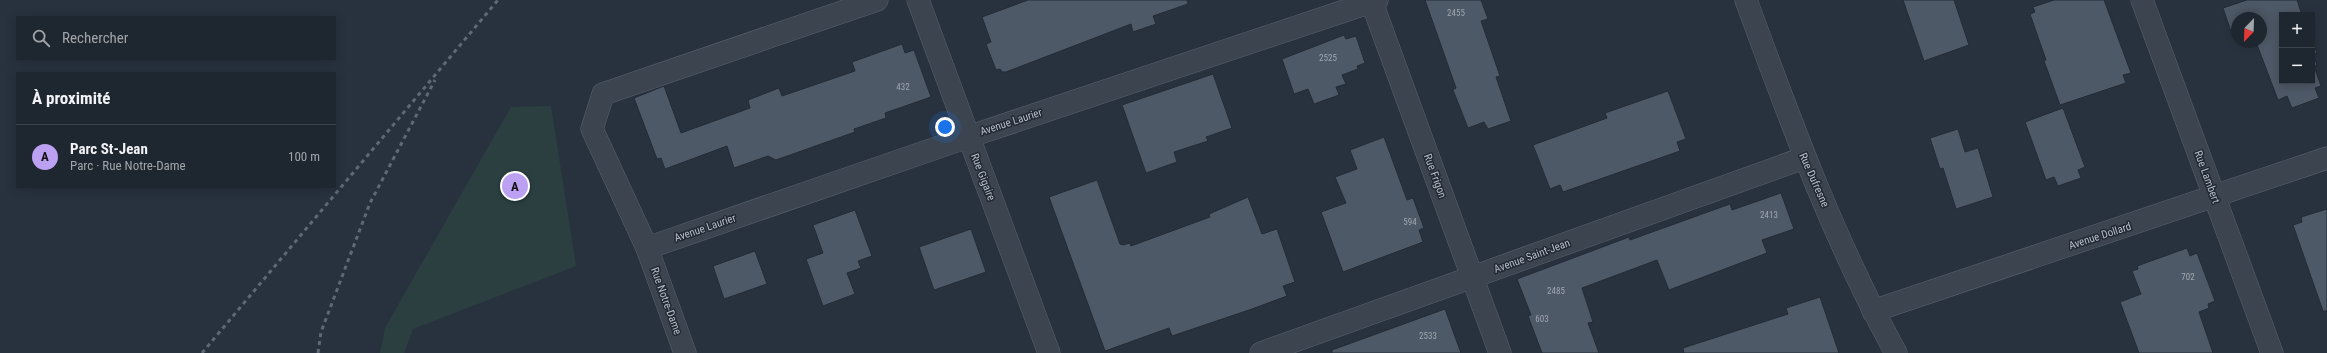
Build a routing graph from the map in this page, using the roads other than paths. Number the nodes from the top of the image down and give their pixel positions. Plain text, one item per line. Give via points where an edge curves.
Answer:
1 (877, 0) edge
2 (918, 0) edge
3 (1746, 0) edge
4 (2142, 0) edge
5 (1373, 1) edge
6 (968, 137) junction
7 (1804, 158) junction
8 (2327, 158) edge
9 (2215, 197) junction
10 (647, 248) junction
11 (1472, 277) junction
12 (1873, 311) junction
13 (685, 353) edge
14 (1049, 353) edge
15 (1261, 353) edge
16 (1500, 353) edge
17 (1896, 353) edge
18 (2272, 353) edge

1 - 10 street, Rue Notre-Dame via 603,94 592,129
2 - 6 street, Rue Gigaire
3 - 7 street, Rue Dufresne
4 - 9 street, Rue Lambert
5 - 6 street, Avenue Laurier
5 - 11 street, Rue Frigon
6 - 10 street, Avenue Laurier
6 - 14 street, Rue Gigaire
7 - 11 street, Avenue Saint-Jean
7 - 12 street, Rue Dufresne
8 - 9 street, Avenue Dollard
9 - 12 street, Avenue Dollard
9 - 18 street, Rue Lambert
10 - 13 street, Rue Notre-Dame
11 - 15 street, Avenue Saint-Jean
11 - 16 street, Rue Frigon
12 - 17 street, Rue Dufresne

